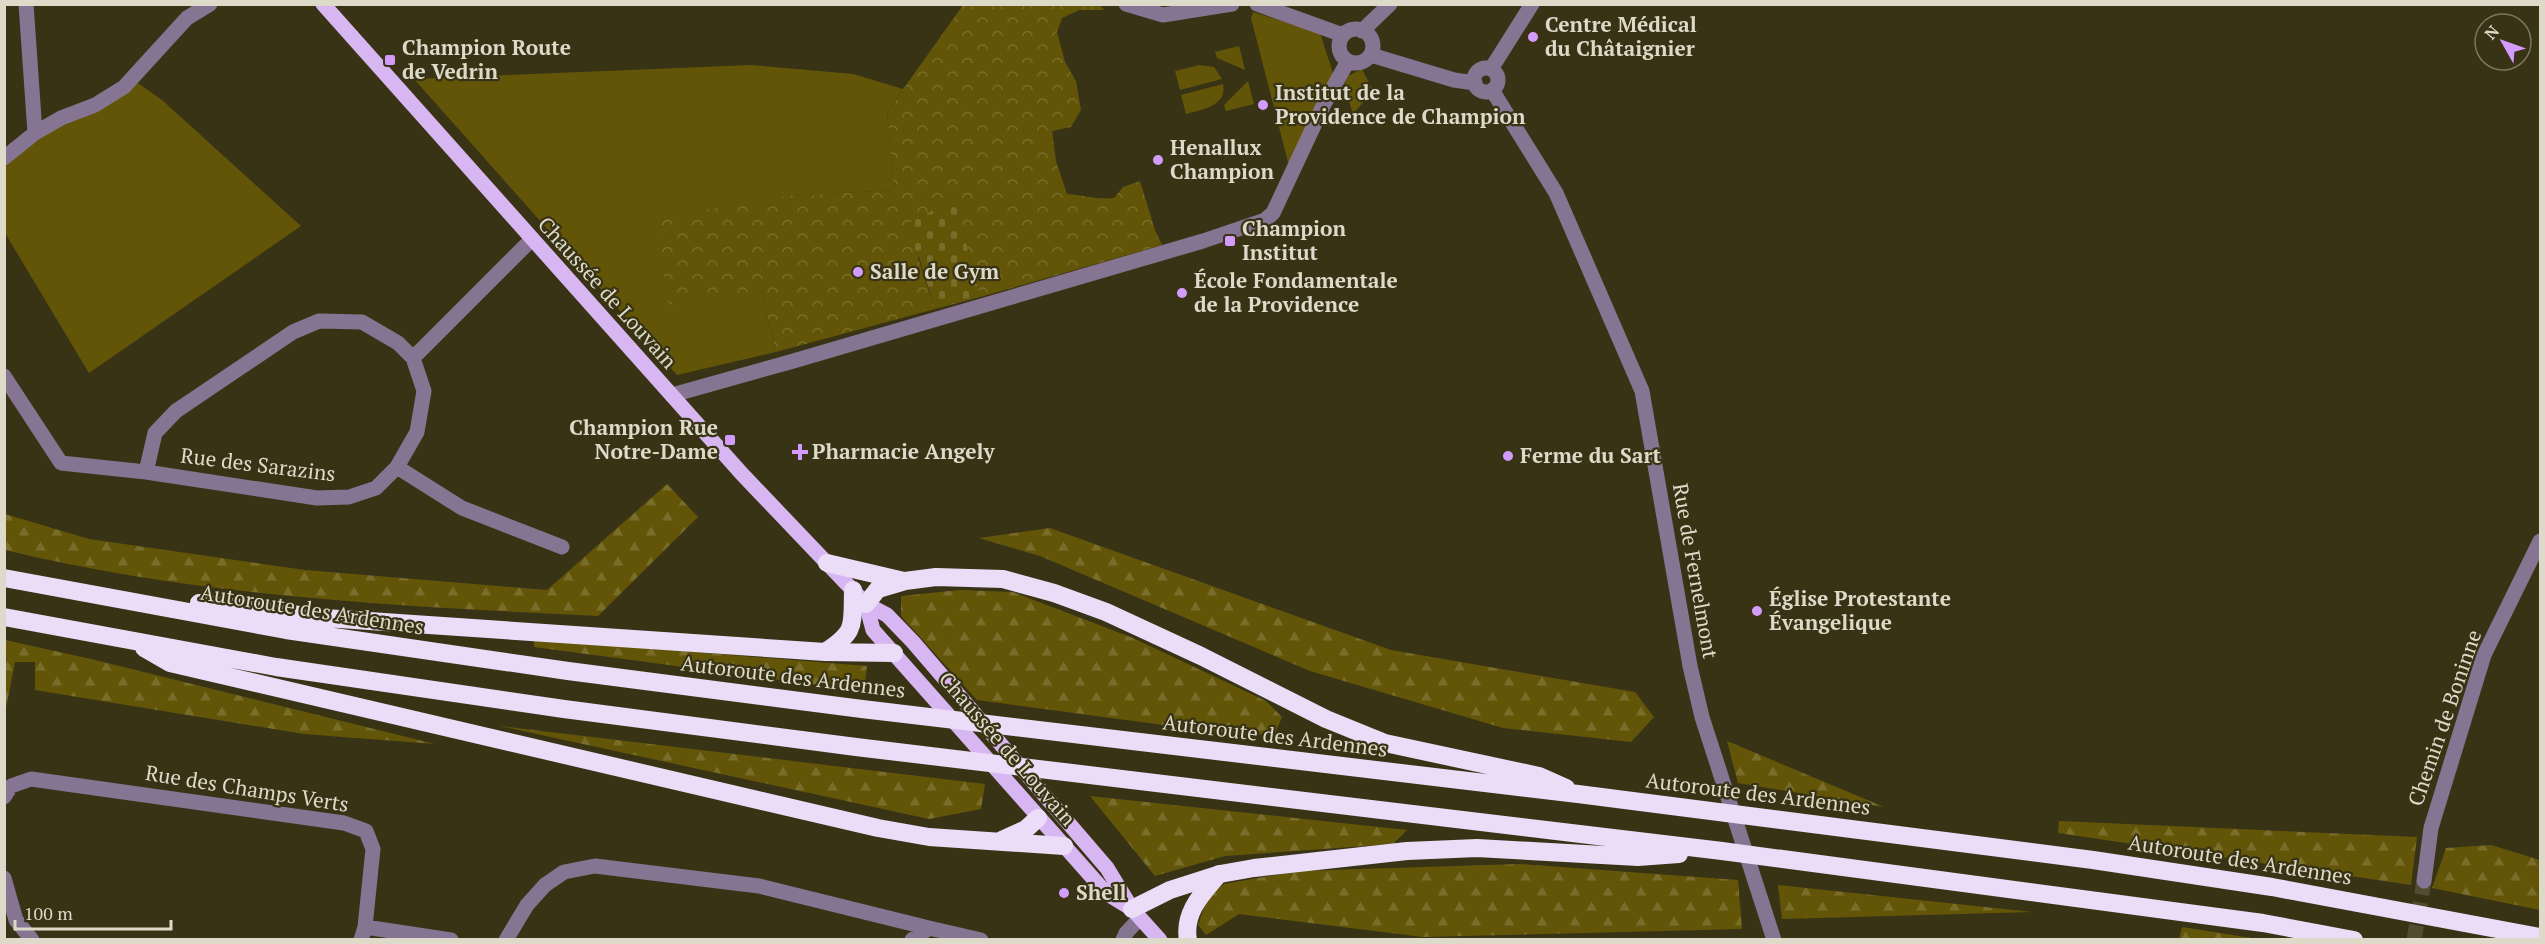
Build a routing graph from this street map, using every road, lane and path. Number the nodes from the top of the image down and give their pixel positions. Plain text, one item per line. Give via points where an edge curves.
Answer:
1 (26, 4) edge
2 (210, 4) edge
3 (323, 4) edge
4 (1126, 4) edge
5 (1232, 4) edge
6 (1257, 4) edge
7 (1390, 4) edge
8 (1532, 4) edge
9 (1362, 31) junction
10 (1343, 35) junction
11 (1371, 56) junction
12 (1348, 61) junction
13 (1491, 69) junction
14 (1474, 83) junction
15 (1492, 90) junction
16 (35, 133) junction
17 (4, 158) edge
18 (531, 240) junction
19 (413, 358) junction
20 (4, 376) edge
21 (672, 394) junction
22 (397, 467) junction
23 (146, 472) junction
24 (2541, 541) edge
25 (562, 547) dead end
26 (827, 563) junction
27 (4, 578) edge
28 (905, 581) junction
29 (853, 590) junction
30 (866, 604) junction
31 (153, 606) junction
32 (4, 617) edge
33 (135, 643) junction
34 (825, 652) junction
35 (894, 653) junction
36 (935, 670) junction
37 (8, 791) edge
38 (1578, 795) junction
39 (1048, 800) junction
40 (1038, 818) junction
41 (1001, 840) junction
42 (1064, 846) junction
43 (1722, 852) junction
44 (1220, 874) junction
45 (4, 878) edge
46 (2424, 881) tunnel mouth
47 (1136, 914) junction
48 (10, 923) edge
49 (928, 928) junction
50 (363, 933) edge
51 (1772, 933) edge
52 (2541, 937) edge
53 (32, 939) edge
54 (451, 939) edge
55 (506, 939) edge
56 (912, 939) edge
57 (981, 939) edge
58 (1123, 939) edge
59 (1160, 939) edge
60 (1188, 939) edge
61 (2354, 939) edge

1 - 16 street
2 - 16 street via 187,18 124,87
3 - 18 main road, Chaussée de Louvain
4 - 5 street via 1163,15
6 - 10 street
7 - 9 street
8 - 13 street
9 - 10 street via 1350,30
9 - 11 street via 1371,38
10 - 12 street via 1339,47
11 - 12 street via 1360,63
11 - 14 street
12 - 21 street via 1273,213 1265,220
13 - 14 street via 1477,72
13 - 15 street, Rue de Fernelmont via 1498,81
14 - 15 street via 1482,91
15 - 51 street, Rue de Fernelmont via 1556,193 1642,391 1690,666 1706,730
16 - 17 street
18 - 19 street
18 - 21 main road, Chaussée de Louvain
19 - 22 street, Rue des Sarazins via 424,391 417,432
19 - 23 street, Rue des Sarazins via 398,343 362,322 320,321 293,332 176,411 155,433
20 - 23 street, Rue des Sarazins via 61,463
21 - 26 main road, Chaussée de Louvain
22 - 23 street, Rue des Sarazins via 376,488 350,497 317,498
22 - 25 street via 462,508
24 - 46 street, Chemin de Boninne via 2484,655 2431,828
26 - 28 highway
26 - 29 main road, Chaussée de Louvain
27 - 31 highway, Autoroute des Ardennes
28 - 30 highway via 878,589
28 - 38 highway via 936,577 1003,579 1054,593 1106,612 1326,719 1385,743 1539,776
29 - 30 main road, Chaussée de Louvain
29 - 34 highway via 852,624 845,639
30 - 35 main road, Chaussée de Louvain via 873,630
30 - 36 main road, Chaussée de Louvain via 887,615
31 - 34 highway via 190,602 326,618
31 - 38 highway, Autoroute des Ardennes via 286,630 568,671
32 - 33 highway
33 - 41 highway via 170,663 878,828 929,837
33 - 43 highway via 276,668 564,709
34 - 35 highway
35 - 36 main road
35 - 40 main road, Chaussée de Louvain
36 - 39 main road, Chaussée de Louvain
37 - 50 street, Rue des Champs Verts via 31,779 344,823 366,831 373,849
38 - 52 highway, Autoroute des Ardennes via 2127,865 2272,887
39 - 40 main road
39 - 47 main road, Chaussée de Louvain via 1107,868
40 - 41 highway via 1026,829
40 - 42 main road, Chaussée de Louvain
41 - 42 highway
42 - 47 main road, Chaussée de Louvain via 1106,893
43 - 44 highway via 1638,857 1477,848 1407,851
43 - 61 highway via 2252,921
44 - 47 highway via 1170,890
44 - 60 highway via 1195,903 1188,918
45 - 48 street
47 - 58 street
47 - 59 main road, Chaussée de Louvain
48 - 53 street
49 - 55 street via 759,886 595,866 564,872 545,885
49 - 56 street
49 - 57 street
50 - 54 street, Rue des Champs Verts

